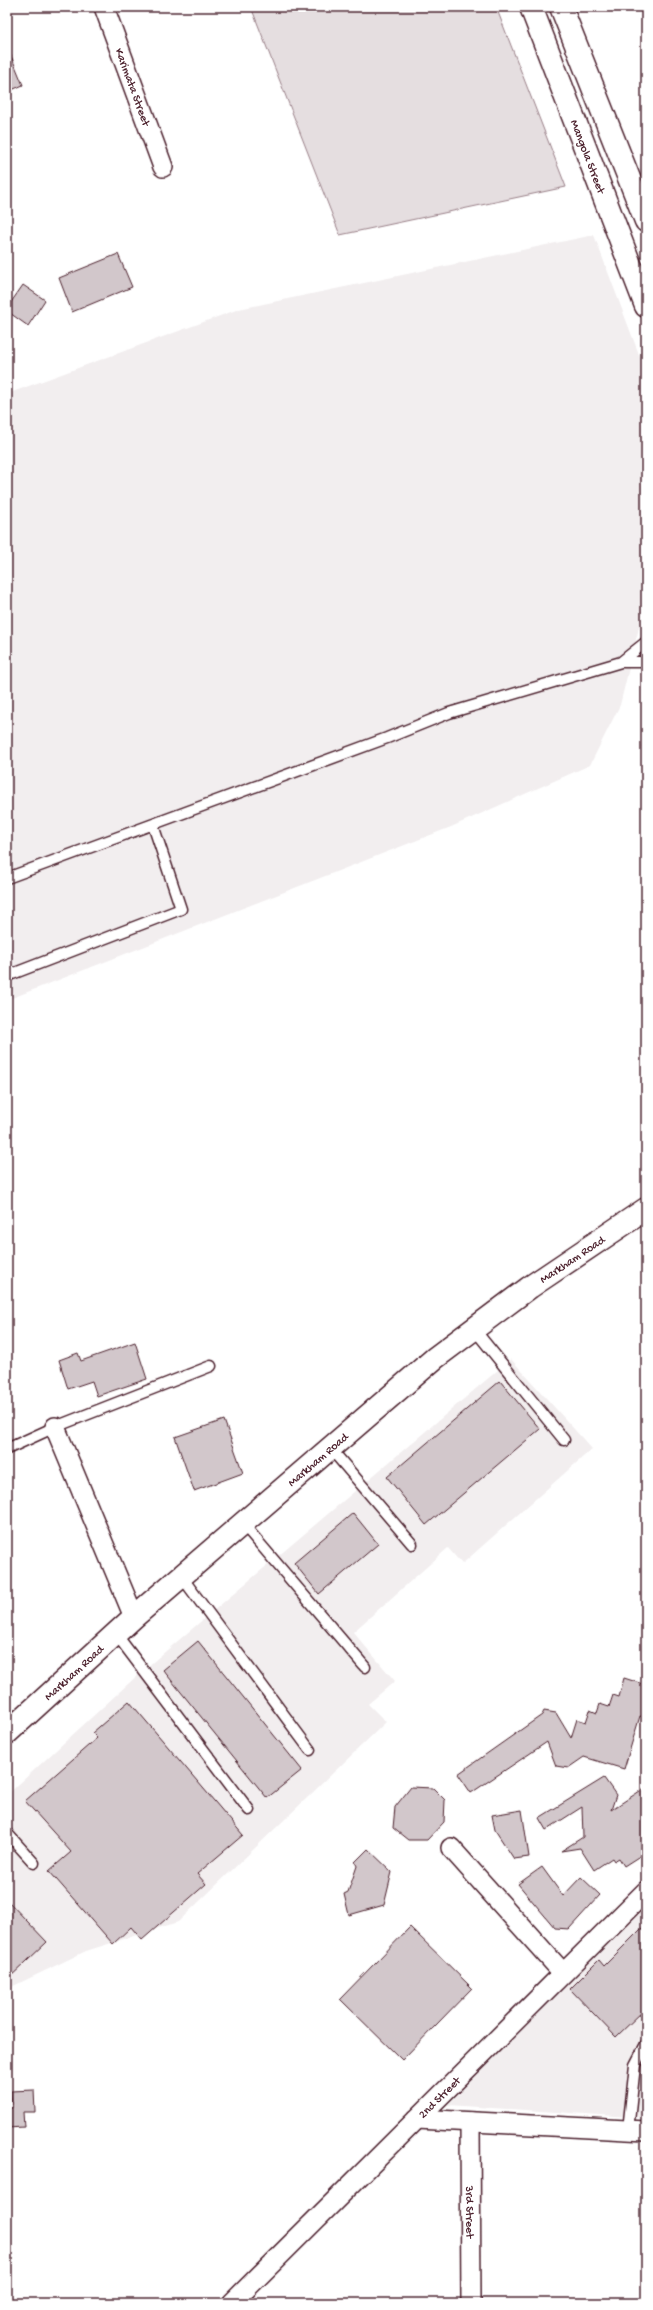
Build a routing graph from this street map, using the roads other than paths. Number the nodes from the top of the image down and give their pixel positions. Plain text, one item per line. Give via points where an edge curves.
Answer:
1 (104, 7) edge
2 (531, 7) edge
3 (561, 7) edge
4 (163, 167) dead end
5 (646, 221) edge
6 (646, 306) edge
7 (646, 642) edge
8 (621, 662) junction
9 (646, 662) edge
10 (153, 826) junction
11 (7, 878) edge
12 (7, 976) edge
13 (646, 1209) edge
14 (474, 1328) junction
15 (211, 1366) dead end
16 (55, 1427) junction
17 (564, 1440) dead end
18 (330, 1448) junction
19 (7, 1449) edge
20 (243, 1524) junction
21 (412, 1544) dead end
22 (182, 1576) junction
23 (134, 1617) junction
24 (116, 1634) junction
25 (364, 1667) dead end
26 (7, 1733) edge
27 (310, 1750) dead end
28 (249, 1810) dead end
29 (7, 1833) edge
30 (451, 1848) dead end
31 (34, 1863) dead end
32 (646, 1891) edge
33 (563, 1973) junction
34 (646, 2044) edge
35 (417, 2119) junction
36 (470, 2122) junction
37 (637, 2131) edge
38 (232, 2303) edge
39 (471, 2303) edge

1 - 4 street, Karimata Street
2 - 6 main road, Mangola Street
3 - 5 main road
7 - 8 lane
8 - 9 lane
8 - 10 lane via 449,713
10 - 11 lane
10 - 12 lane via 181,909
13 - 14 main road, Markham Road
14 - 17 lane
14 - 18 main road, Markham Road
15 - 16 lane
16 - 19 lane
16 - 23 street
18 - 20 main road, Markham Road
18 - 21 lane
20 - 22 main road, Markham Road
20 - 25 lane
22 - 23 main road, Markham Road
22 - 27 lane
23 - 24 main road, Markham Road
24 - 26 main road, Markham Road
24 - 28 lane
29 - 31 lane
30 - 33 street
32 - 33 street, 2nd Street
33 - 35 street, 2nd Street
34 - 37 lane via 635,2065
35 - 36 street
35 - 38 street, 2nd Street
36 - 37 street
36 - 39 street, 3rd Street

